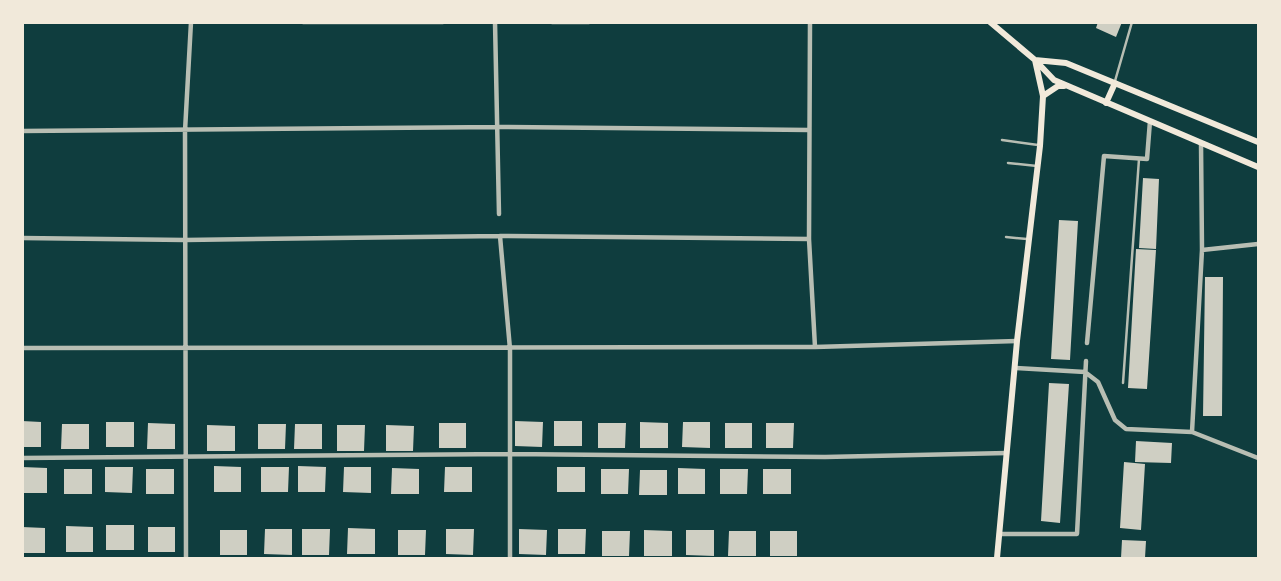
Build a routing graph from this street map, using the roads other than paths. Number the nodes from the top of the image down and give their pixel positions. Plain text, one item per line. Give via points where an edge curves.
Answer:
1 (191, 22) edge
2 (495, 22) edge
3 (552, 22) edge
4 (589, 22) edge
5 (810, 22) edge
6 (990, 22) edge
7 (1132, 22) edge
8 (304, 23) edge
9 (441, 23) edge
10 (572, 23) edge
11 (1035, 60) junction
12 (1115, 83) junction
13 (1068, 86) junction
14 (1043, 96) junction
15 (1106, 102) junction
16 (1150, 121) junction
17 (499, 127) junction
18 (809, 130) junction
19 (22, 131) edge
20 (185, 131) junction
21 (1002, 140) dead end
22 (1258, 142) edge
23 (1201, 143) junction
24 (1040, 146) junction
25 (1139, 158) junction
26 (1008, 163) dead end
27 (1037, 166) junction
28 (1258, 167) edge
29 (499, 214) dead end
30 (500, 236) junction
31 (1006, 237) dead end
32 (22, 238) edge
33 (809, 239) junction
34 (1028, 239) junction
35 (185, 240) junction
36 (1258, 244) edge
37 (1202, 250) junction
38 (1017, 341) junction
39 (1087, 343) dead end
40 (815, 347) junction
41 (22, 348) edge
42 (186, 348) junction
43 (510, 349) junction
44 (1086, 361) dead end
45 (1016, 368) junction
46 (1085, 372) junction
47 (1123, 383) dead end
48 (1192, 432) junction
49 (1007, 453) junction
50 (511, 454) junction
51 (22, 458) edge
52 (186, 458) junction
53 (1258, 458) edge
54 (999, 534) junction
55 (186, 558) edge
56 (510, 558) edge
57 (997, 558) edge

1 - 20 street
2 - 17 street
3 - 10 street
4 - 10 street
5 - 18 street
6 - 11 main road
7 - 12 lane
8 - 9 street
11 - 12 main road via 1066,63
11 - 13 main road via 1054,80
11 - 14 main road
12 - 15 main road
12 - 22 main road
13 - 14 main road via 1058,86
13 - 15 main road
14 - 24 main road
15 - 16 main road
16 - 23 main road
16 - 25 street via 1147,159
17 - 18 street
17 - 20 street
17 - 29 street
18 - 33 street
19 - 20 street
20 - 35 street
21 - 24 lane
23 - 28 main road
23 - 37 street
24 - 27 main road
25 - 39 street via 1104,156
25 - 47 lane
26 - 27 lane
27 - 34 main road
30 - 33 street
30 - 35 street
30 - 43 street
31 - 34 lane
32 - 35 street
33 - 40 street
34 - 38 main road
35 - 42 street
36 - 37 street
37 - 48 street
38 - 40 street
38 - 45 main road
40 - 43 street
41 - 42 street
42 - 43 street
42 - 52 street
43 - 50 street
44 - 46 street
45 - 46 street
45 - 49 main road
46 - 48 street via 1098,382 1115,420 1126,429
46 - 54 street via 1077,534
48 - 53 street
49 - 50 street via 825,457
49 - 54 main road
50 - 52 street
50 - 56 street
51 - 52 street
52 - 55 street
54 - 57 main road

